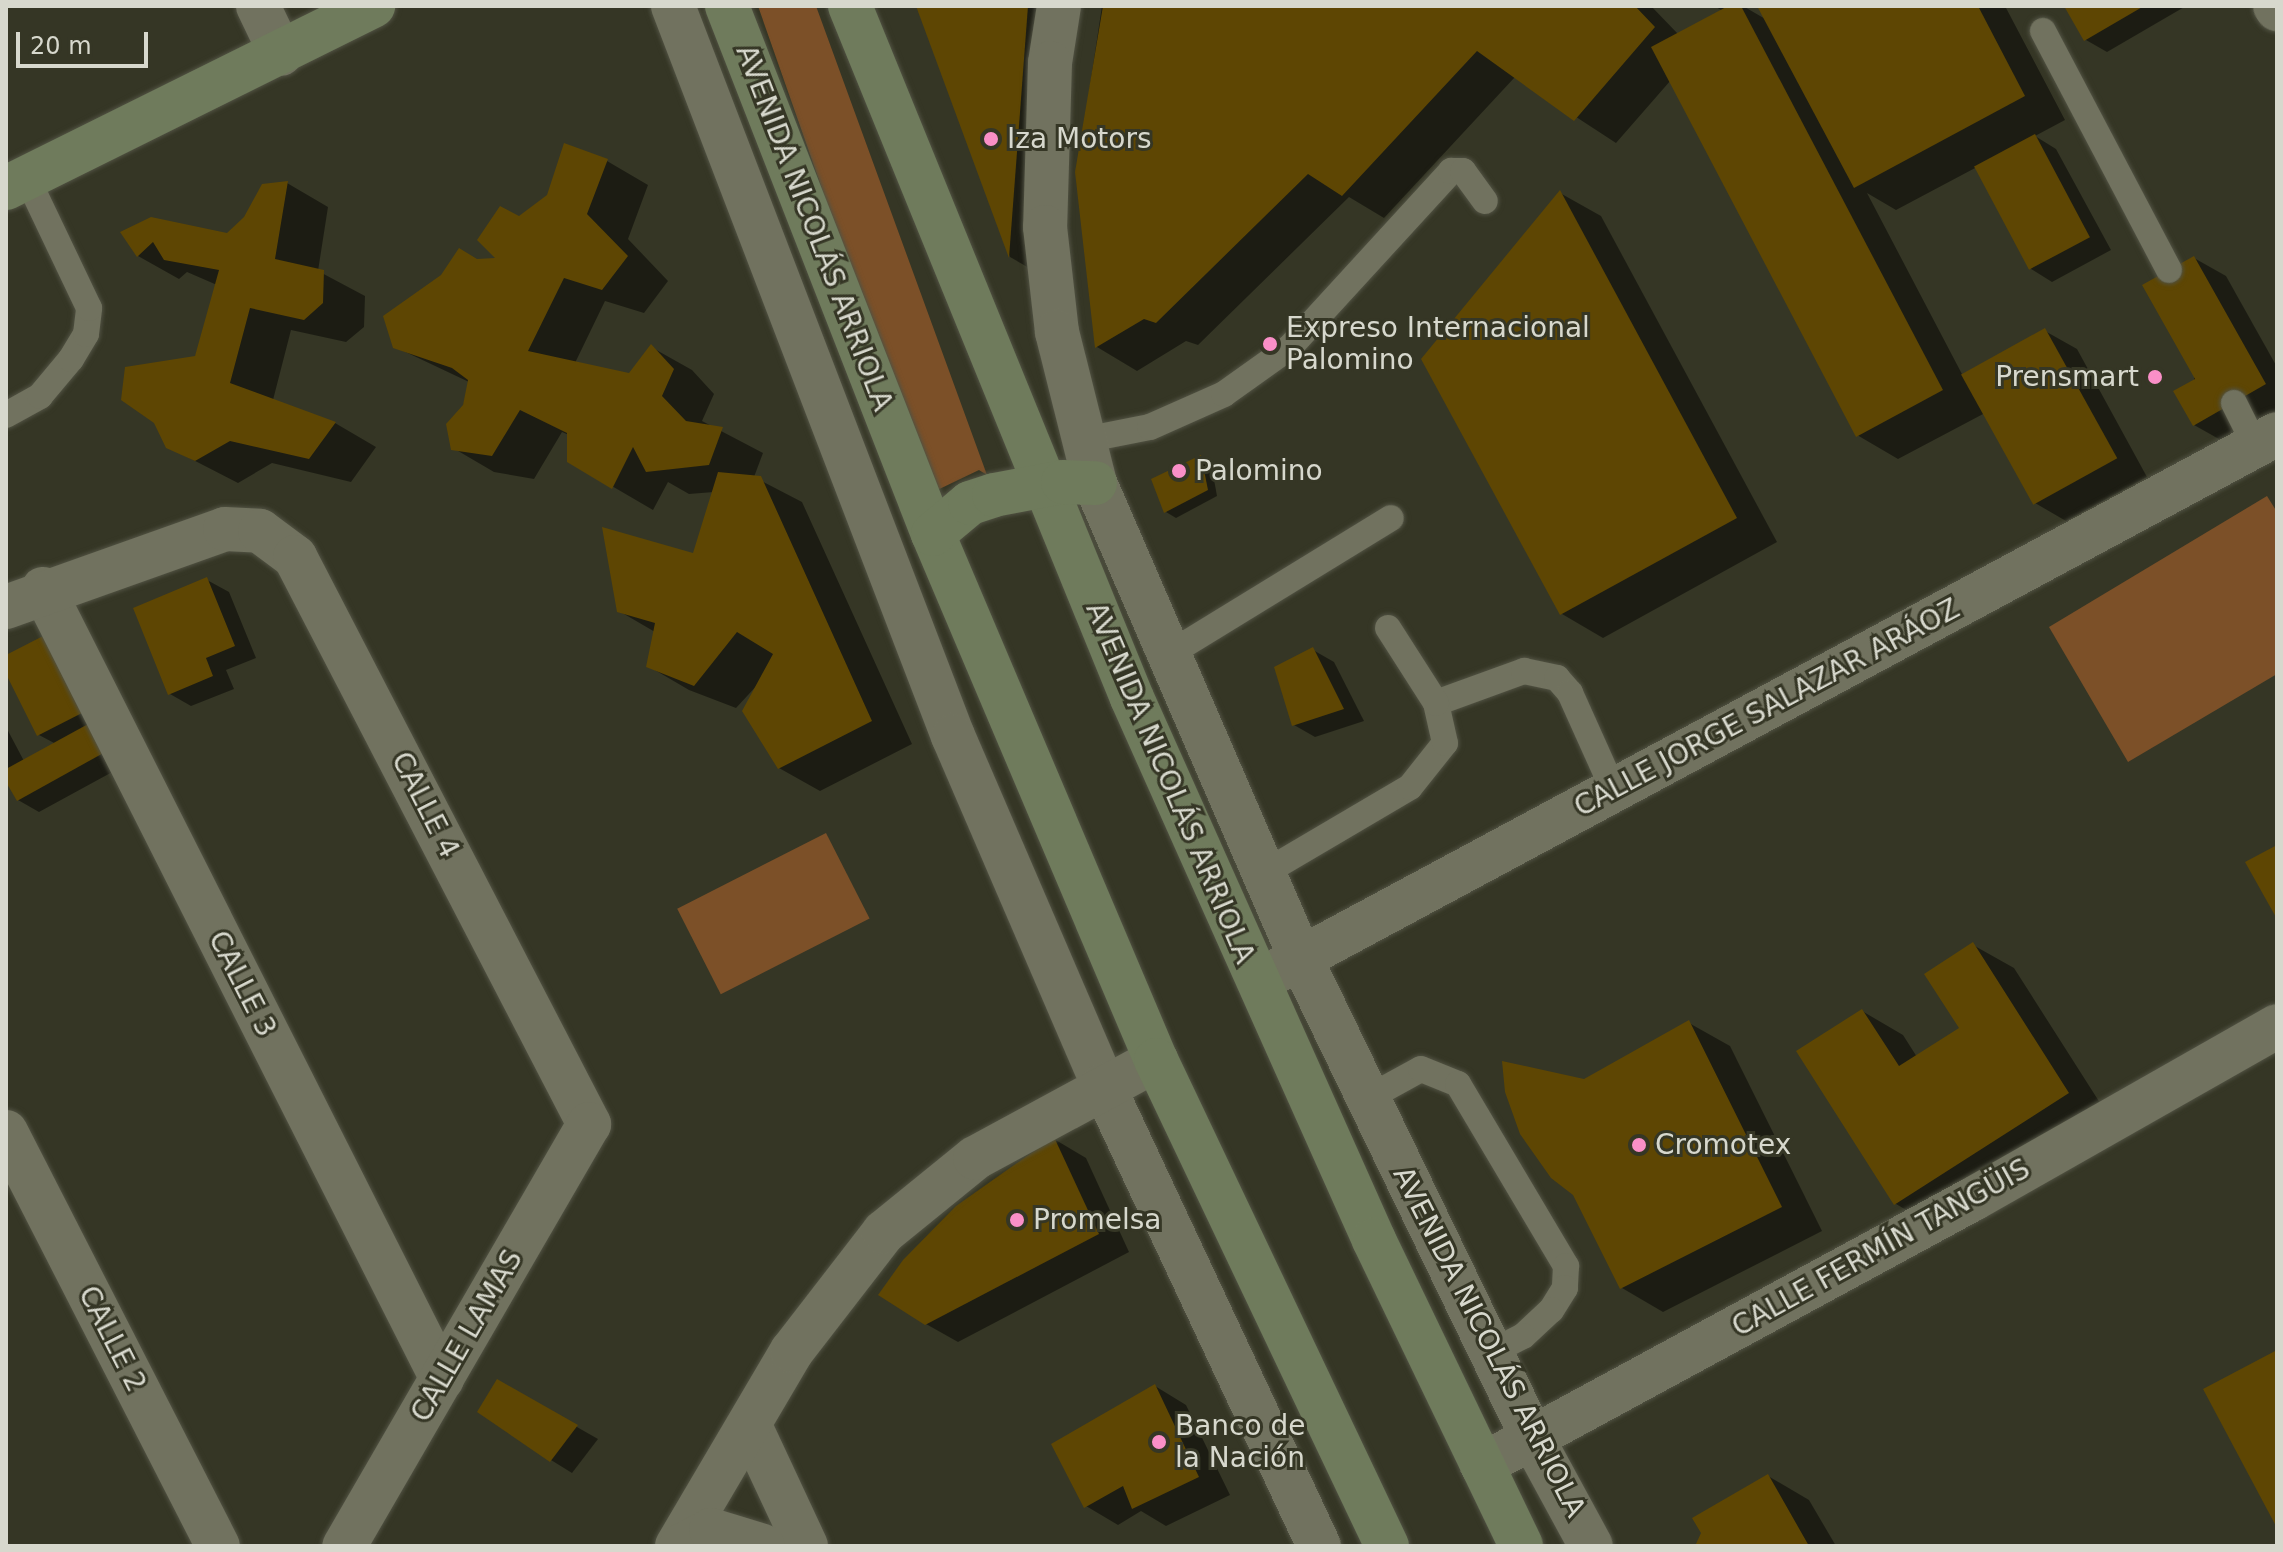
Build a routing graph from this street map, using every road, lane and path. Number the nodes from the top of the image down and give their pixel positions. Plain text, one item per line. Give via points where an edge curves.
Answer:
1 (258, 6) edge
2 (371, 6) edge
3 (673, 6) edge
4 (727, 6) edge
5 (850, 6) edge
6 (1059, 6) edge
7 (2043, 31) dead end
8 (281, 54) junction
9 (16, 183) edge
10 (1485, 201) dead end
11 (2169, 270) dead end
12 (2234, 403) dead end
13 (6, 415) edge
14 (1084, 440) junction
15 (2266, 440) edge
16 (1095, 483) junction
17 (1043, 485) junction
18 (1391, 518) dead end
19 (933, 534) junction
20 (24, 598) edge
21 (1388, 628) dead end
22 (1169, 654) junction
23 (1436, 703) junction
24 (1614, 791) junction
25 (1264, 873) junction
26 (1301, 959) junction
27 (1256, 981) junction
28 (2277, 1026) edge
29 (1156, 1060) junction
30 (1103, 1085) junction
31 (1368, 1098) junction
32 (589, 1124) joint
33 (6, 1132) edge
34 (1491, 1352) junction
35 (442, 1379) junction
36 (751, 1428) junction
37 (1534, 1441) junction
38 (1482, 1465) junction
39 (218, 1546) edge
40 (344, 1546) edge
41 (679, 1546) edge
42 (763, 1546) edge
43 (806, 1546) edge
44 (1319, 1546) edge
45 (1387, 1546) edge
46 (1521, 1546) edge
47 (1591, 1546) edge

1 - 8 street
2 - 8 main road
3 - 30 street, AVENIDA NICOLÁS ARRIOLA via 953,736
4 - 19 main road, AVENIDA NICOLÁS ARRIOLA
5 - 17 main road, AVENIDA NICOLÁS ARRIOLA
6 - 14 street, AVENIDA NICOLÁS ARRIOLA via 1050,63 1045,227 1057,332
7 - 11 lane
8 - 9 main road
9 - 13 lane via 89,308 86,334 71,359 40,396
10 - 14 lane via 1463,171 1451,171 1290,347 1209,401 1150,427
12 - 15 lane
14 - 16 street, AVENIDA NICOLÁS ARRIOLA
15 - 24 street, CALLE JORGE SALAZAR ARÁOZ
16 - 17 main road
16 - 22 street, AVENIDA NICOLÁS ARRIOLA
17 - 19 main road via 970,503
17 - 27 main road, AVENIDA NICOLÁS ARRIOLA
18 - 22 lane
19 - 29 main road, AVENIDA NICOLÁS ARRIOLA
20 - 32 street, CALLE 4 via 225,529 260,531 295,557
20 - 35 street, CALLE 3
21 - 23 lane
22 - 25 street, AVENIDA NICOLÁS ARRIOLA
23 - 24 lane via 1524,671 1557,678 1570,693
23 - 25 lane via 1445,743 1410,787
24 - 26 street, CALLE JORGE SALAZAR ARÁOZ
25 - 26 street, AVENIDA NICOLÁS ARRIOLA
26 - 27 street, CALLE JORGE SALAZAR ARÁOZ
26 - 31 street, AVENIDA NICOLÁS ARRIOLA
27 - 38 main road, AVENIDA NICOLÁS ARRIOLA
28 - 37 street, CALLE FERMÍN TANGÜIS
29 - 30 street
29 - 45 main road, AVENIDA NICOLÁS ARRIOLA
30 - 36 street via 975,1158 884,1232 792,1351
30 - 44 street, AVENIDA NICOLÁS ARRIOLA
31 - 34 street, AVENIDA NICOLÁS ARRIOLA
31 - 34 lane via 1421,1069 1458,1084 1566,1266 1565,1288 1551,1310 1523,1336
32 - 35 street, CALLE LAMAS
33 - 39 street, CALLE 2
34 - 37 street, AVENIDA NICOLÁS ARRIOLA
35 - 40 street, CALLE LAMAS
36 - 41 street
36 - 43 street
37 - 38 street, CALLE FERMÍN TANGÜIS
37 - 47 street, AVENIDA NICOLÁS ARRIOLA
38 - 46 main road, AVENIDA NICOLÁS ARRIOLA
41 - 42 street via 711,1530

